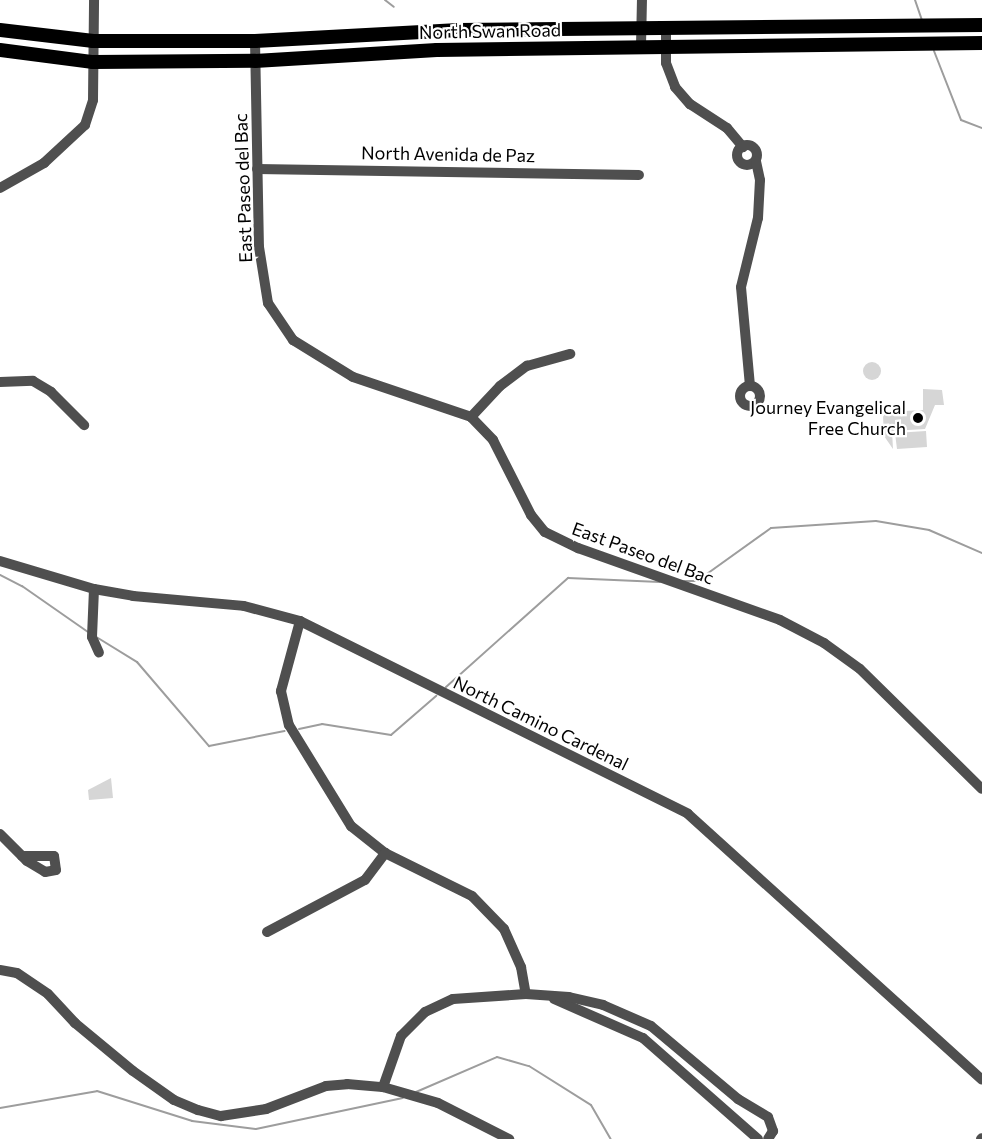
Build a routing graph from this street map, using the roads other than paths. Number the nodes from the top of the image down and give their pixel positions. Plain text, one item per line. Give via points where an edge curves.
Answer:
1 (94, 0) edge
2 (642, 0) edge
3 (982, 25) edge
4 (642, 29) junction
5 (666, 29) junction
6 (0, 30) edge
7 (93, 41) junction
8 (255, 41) junction
9 (982, 43) edge
10 (641, 46) junction
11 (666, 46) junction
12 (0, 50) edge
13 (255, 61) junction
14 (93, 62) junction
15 (257, 169) junction
16 (639, 175) dead end
17 (0, 188) edge
18 (570, 354) dead end
19 (0, 382) edge
20 (750, 386) dead end
21 (471, 417) junction
22 (84, 425) dead end
23 (0, 561) edge
24 (94, 589) junction
25 (300, 621) junction
26 (99, 653) dead end
27 (982, 789) edge
28 (0, 834) edge
29 (385, 853) junction
30 (22, 856) dead end
31 (267, 932) dead end
32 (0, 970) edge
33 (526, 994) junction
34 (550, 998) junction
35 (982, 1080) edge
36 (383, 1087) junction
37 (509, 1139) edge
38 (758, 1139) edge
39 (768, 1139) edge

1 - 7 street
2 - 4 street
3 - 5 main road, North Swan Road
4 - 5 main road, North Swan Road
4 - 8 main road, North Swan Road via 459,30
4 - 10 street
5 - 11 street
6 - 7 main road, North Swan Road
7 - 8 main road, North Swan Road
7 - 14 street
8 - 13 street, East Paseo del Bac
9 - 11 main road, North Swan Road
10 - 11 main road, North Swan Road
10 - 13 main road, North Swan Road via 437,50
11 - 20 street via 666,63 675,87 690,104 727,128 743,147 738,157 752,163 759,198 741,286
12 - 14 main road, North Swan Road
13 - 14 main road, North Swan Road
13 - 15 street, East Paseo del Bac
14 - 17 street via 93,100 85,125 44,164
15 - 16 street, North Avenida de Paz
15 - 21 street, East Paseo del Bac via 259,247 268,303 293,340 354,377
18 - 21 street via 527,366 500,386
19 - 22 street via 33,381 51,392
21 - 27 street, East Paseo del Bac via 493,440 531,515 545,532 578,548 780,620 824,643 860,669
23 - 24 street, North Camino Cardenal
24 - 25 street, North Camino Cardenal via 244,606
24 - 26 street via 92,637
25 - 29 street via 281,691 289,725 351,826
25 - 35 street, North Camino Cardenal via 688,814
28 - 30 street
29 - 31 street via 365,880
29 - 33 street via 472,896 504,929 520,966
32 - 36 street via 16,973 48,994 75,1023 133,1071 174,1100 198,1110 221,1116 266,1109 326,1086
33 - 34 street
33 - 36 street via 453,999 426,1012 401,1036
34 - 38 street via 644,1038
34 - 39 street via 592,1002 651,1026 738,1099 768,1117 772,1131
36 - 37 street via 438,1102

